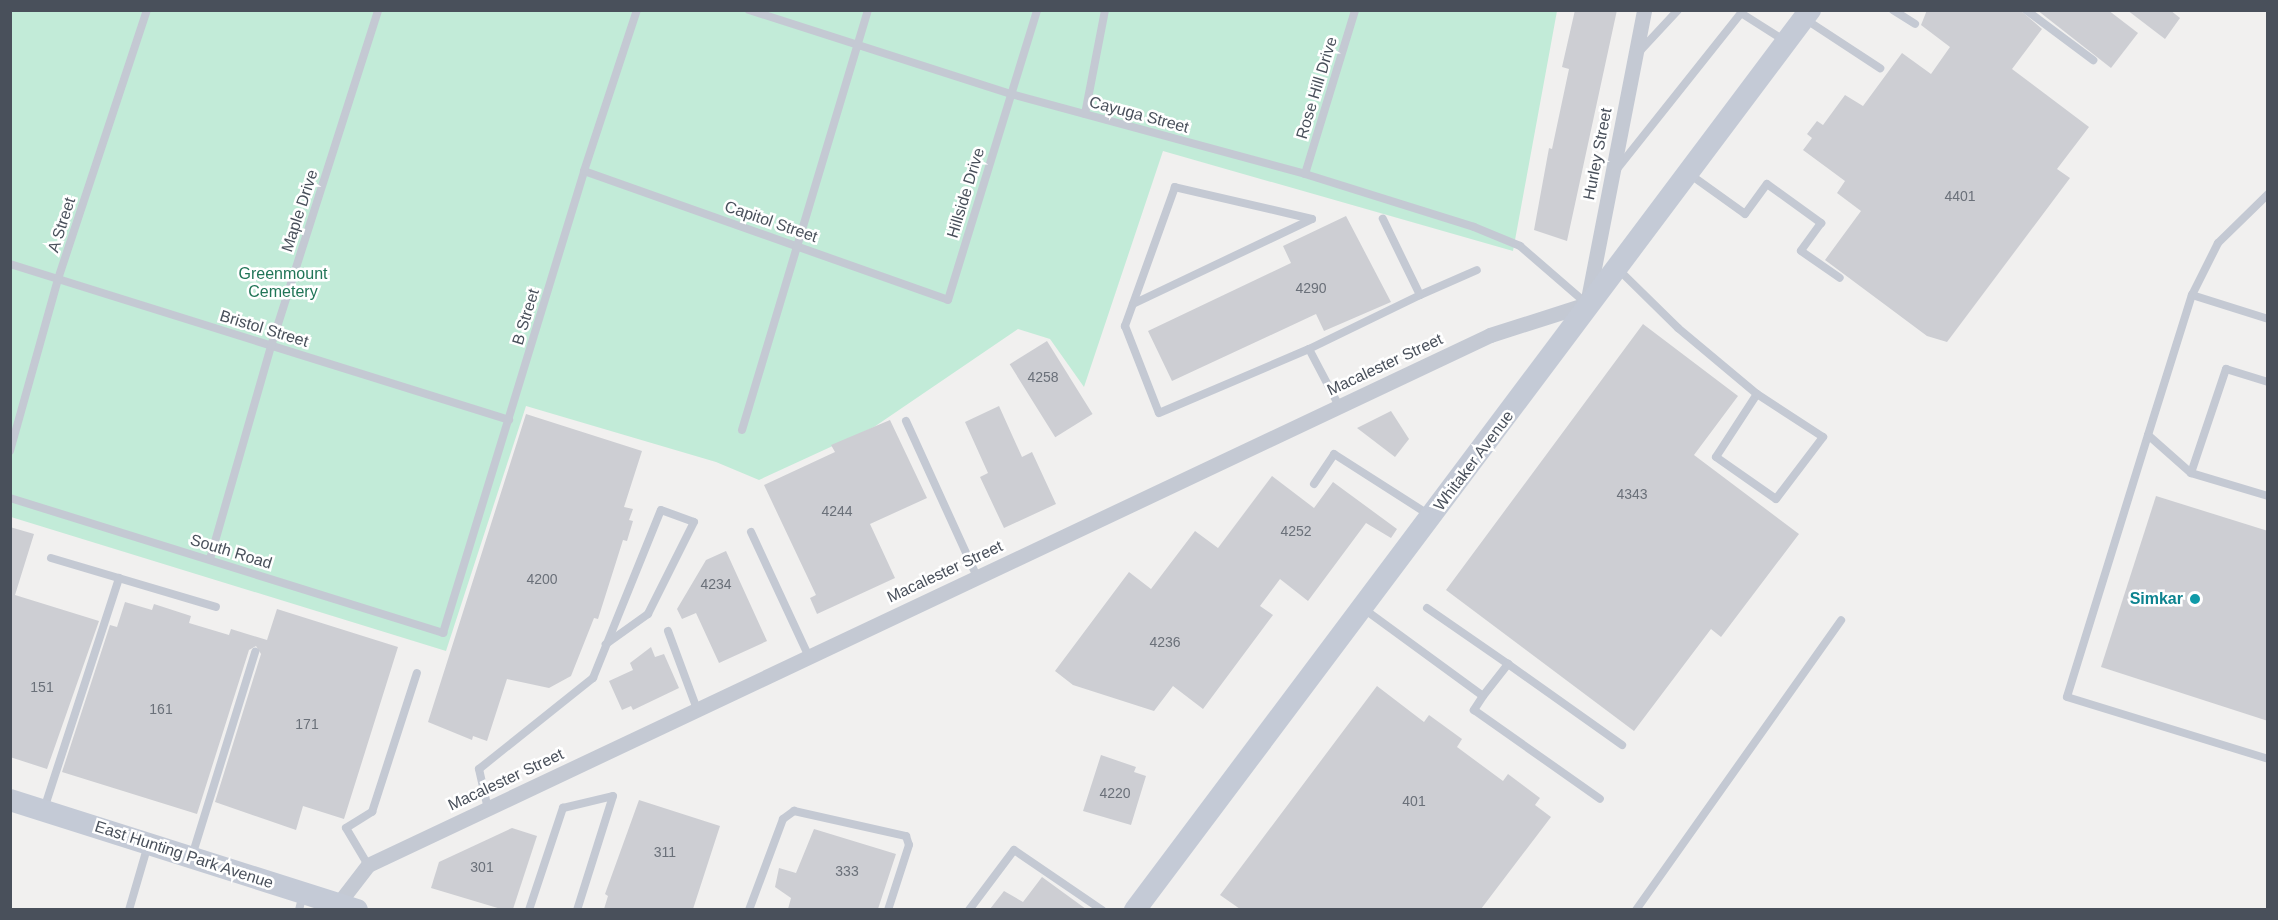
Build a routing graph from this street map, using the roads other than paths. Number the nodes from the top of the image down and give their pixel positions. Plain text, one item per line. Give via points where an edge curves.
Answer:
1 (147, 10) edge
2 (378, 10) edge
3 (637, 10) edge
4 (749, 10) edge
5 (868, 10) edge
6 (1036, 10) edge
7 (1105, 10) edge
8 (1355, 10) edge
9 (1644, 10) edge
10 (1678, 10) edge
11 (1893, 10) edge
12 (2026, 10) edge
13 (1807, 15) edge
14 (1915, 24) dead end
15 (1786, 42) junction
16 (857, 46) junction
17 (1635, 55) junction
18 (2093, 60) dead end
19 (1880, 68) dead end
20 (1011, 94) junction
21 (1085, 114) junction
22 (584, 171) junction
23 (1687, 172) junction
24 (1305, 174) junction
25 (1612, 176) junction
26 (2268, 194) edge
27 (1383, 219) dead end
28 (796, 245) junction
29 (10, 264) edge
30 (1615, 267) junction
31 (1477, 270) dead end
32 (1840, 278) dead end
33 (58, 279) junction
34 (1420, 295) junction
35 (2192, 295) junction
36 (948, 300) joint
37 (1133, 304) junction
38 (1587, 304) junction
39 (2268, 319) edge
40 (271, 346) junction
41 (1309, 349) junction
42 (2268, 382) edge
43 (1757, 394) junction
44 (1339, 406) junction
45 (509, 420) junction
46 (906, 421) dead end
47 (742, 430) dead end
48 (2148, 435) junction
49 (10, 451) edge
50 (2191, 473) junction
51 (1314, 484) dead end
52 (2268, 496) edge
53 (10, 498) edge
54 (1432, 516) junction
55 (751, 532) dead end
56 (51, 558) dead end
57 (210, 559) junction
58 (977, 577) junction
59 (119, 578) junction
60 (216, 607) dead end
61 (1362, 608) junction
62 (1426, 608) dead end
63 (1841, 620) dead end
64 (668, 631) dead end
65 (443, 633) joint
66 (606, 644) junction
67 (255, 652) dead end
68 (808, 657) junction
69 (1508, 664) junction
70 (417, 672) dead end
71 (1483, 696) junction
72 (697, 709) junction
73 (1622, 746) dead end
74 (2268, 759) edge
75 (1600, 799) dead end
76 (10, 800) edge
77 (488, 808) junction
78 (44, 811) junction
79 (148, 844) junction
80 (191, 857) junction
81 (368, 865) junction
82 (301, 901) edge
83 (348, 907) edge
84 (129, 909) edge
85 (529, 909) edge
86 (577, 909) edge
87 (749, 909) edge
88 (888, 909) edge
89 (969, 909) edge
90 (1102, 909) edge
91 (1135, 909) edge
92 (1636, 909) edge

1 - 33 lane, A Street
2 - 40 lane, Maple Drive
3 - 22 lane, B Street
4 - 16 lane, Cayuga Street
5 - 16 lane
6 - 20 lane, Hillside Drive
7 - 21 lane
8 - 24 lane, Rose Hill Drive
9 - 17 street, Hurley Street
10 - 17 lane
11 - 14 lane
12 - 18 lane
13 - 15 main road, Whitaker Avenue
13 - 19 lane
15 - 23 main road, Whitaker Avenue
15 - 25 lane via 1741,13
16 - 20 lane, Cayuga Street
16 - 28 lane
17 - 25 street, Hurley Street
20 - 21 lane, Cayuga Street
20 - 36 lane, Hillside Drive
21 - 24 lane, Cayuga Street
22 - 28 lane, Capitol Street
22 - 45 lane, B Street
23 - 30 main road, Whitaker Avenue
23 - 32 lane via 1745,214 1767,184 1821,223 1801,250
24 - 38 lane, Cayuga Street via 1474,227 1520,246
25 - 38 street, Hurley Street
26 - 35 lane via 2218,243
27 - 34 lane
28 - 36 lane, Capitol Street
28 - 47 lane
29 - 33 lane, Bristol Street
30 - 38 main road, Whitaker Avenue
30 - 43 lane via 1677,328
31 - 34 lane
33 - 40 lane, Bristol Street
33 - 49 lane, A Street
34 - 41 lane
35 - 39 lane
35 - 48 lane
37 - 37 lane via 1175,187 1312,219 1186,279
37 - 41 lane via 1125,326 1159,413
38 - 44 street, Macalester Street via 1490,335
38 - 54 main road, Whitaker Avenue
40 - 45 lane, Bristol Street
40 - 57 lane, Maple Drive
41 - 44 lane
42 - 50 lane via 2226,369
43 - 43 lane via 1716,457 1776,499 1822,437
44 - 58 street, Macalester Street
45 - 65 lane, B Street
46 - 58 lane
48 - 50 lane
48 - 74 lane via 2067,697
50 - 52 lane
51 - 54 lane via 1334,454
53 - 57 lane, South Road
54 - 61 main road, Whitaker Avenue
55 - 68 lane
56 - 59 lane
57 - 65 lane, South Road
58 - 68 street, Macalester Street
59 - 60 lane
59 - 78 lane
61 - 71 lane
61 - 91 main road, Whitaker Avenue
62 - 69 lane
63 - 92 lane
64 - 72 lane
66 - 66 lane via 661,510 694,522 648,614
66 - 77 lane via 593,678 479,769
67 - 80 lane
68 - 72 street, Macalester Street
69 - 71 lane
69 - 73 lane
70 - 81 lane via 372,812 346,828
71 - 75 lane via 1474,710
72 - 77 street, Macalester Street
76 - 78 main road, East Hunting Park Avenue
77 - 81 street, Macalester Street
78 - 79 main road, East Hunting Park Avenue
79 - 80 main road, East Hunting Park Avenue
79 - 84 lane
80 - 82 main road, East Hunting Park Avenue
81 - 83 street, Macalester Street
82 - 83 main road, East Hunting Park Avenue
85 - 86 lane via 563,808 612,796
87 - 88 lane via 783,819 794,811 906,836 909,845
89 - 90 lane via 1014,850

